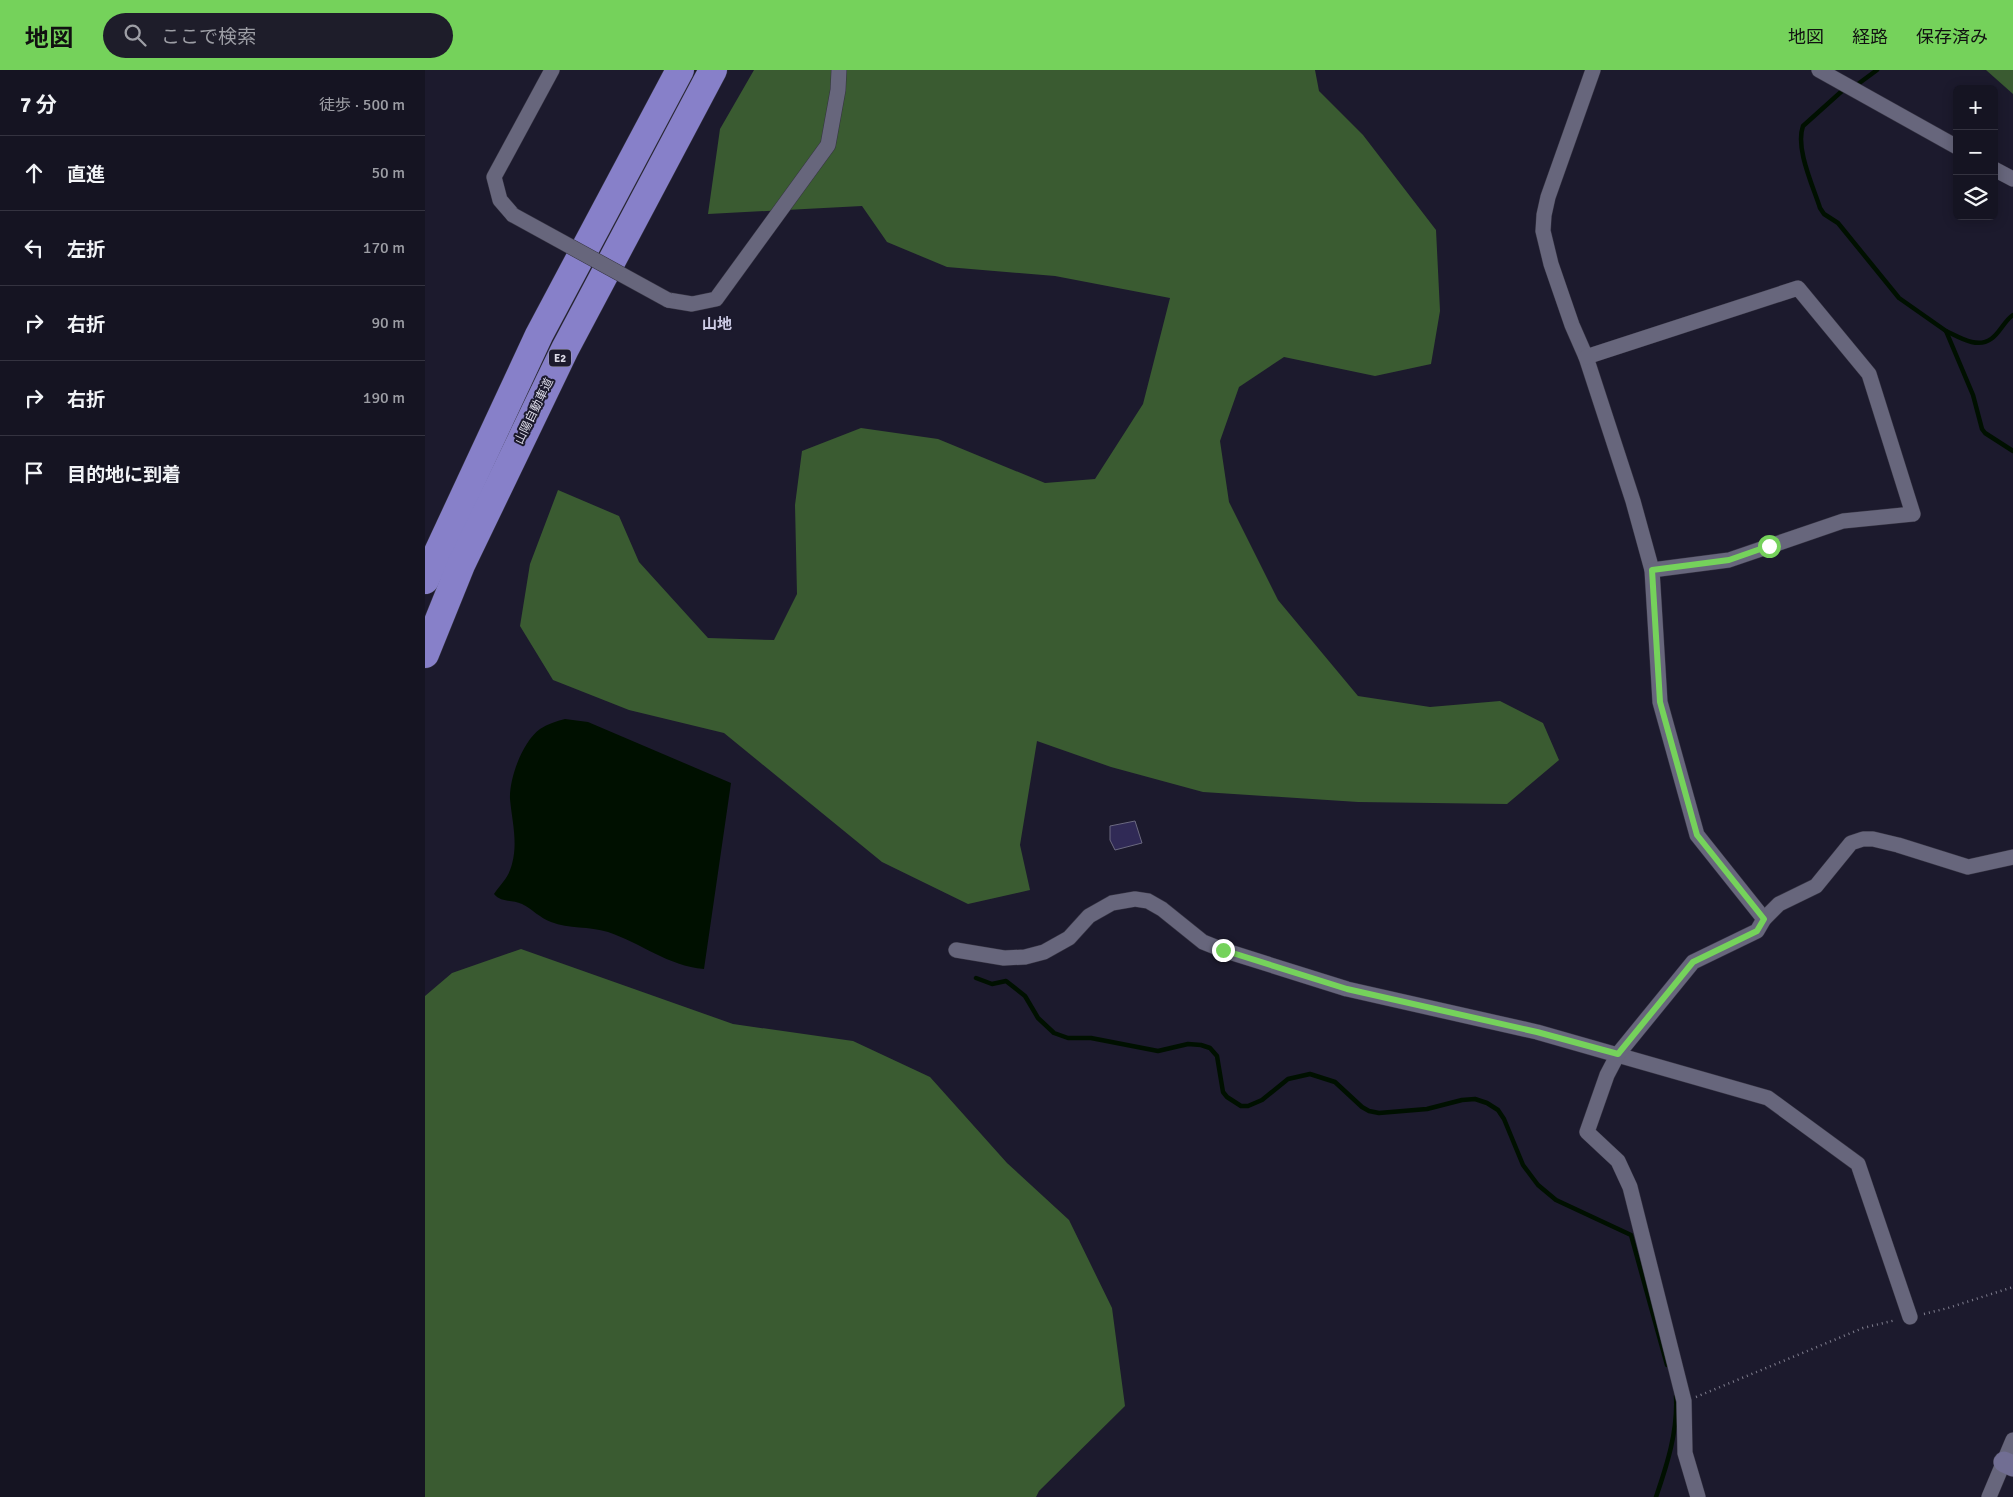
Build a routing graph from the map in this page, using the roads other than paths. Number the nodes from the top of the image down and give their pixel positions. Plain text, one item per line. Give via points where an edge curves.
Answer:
1 (552, 70) edge
2 (681, 70) edge
3 (713, 70) edge
4 (839, 70) edge
5 (1593, 70) edge
6 (1819, 70) edge
7 (1953, 145) edge
8 (1998, 171) edge
9 (2013, 180) edge
10 (1586, 357) junction
11 (1652, 570) junction
12 (425, 580) edge
13 (425, 654) edge
14 (2013, 857) edge
15 (1764, 919) junction
16 (956, 950) dead end
17 (1618, 1054) junction
18 (1910, 1317) road end
19 (2013, 1440) edge
20 (2009, 1464) edge
21 (1698, 1497) edge
22 (1989, 1497) edge

1 - 4 street, bridge via 494,177 499,200 513,215 668,300 692,304 716,299 828,145
2 - 12 highway, E2 via 539,335
3 - 13 highway, 山陽自動車道 / E2 via 552,374 461,565
5 - 10 street via 1548,197 1543,231 1551,264
6 - 7 street
8 - 9 street
10 - 11 street
10 - 11 street via 1798,288 1869,374 1913,514 1843,521 1729,560
11 - 15 street via 1660,702 1697,835
14 - 15 street via 1968,867 1898,845 1863,839 1851,843 1816,886 1779,904
15 - 17 street via 1757,931 1693,962
16 - 17 street via 1004,958 1025,957 1044,952 1069,938 1089,916 1112,903 1135,899 1148,901 1203,942 1223,950 1347,989 1537,1032
17 - 18 street via 1768,1098 1858,1164
17 - 21 street via 1587,1132 1619,1161 1630,1187 1684,1401 1685,1453
19 - 20 street
20 - 22 street

